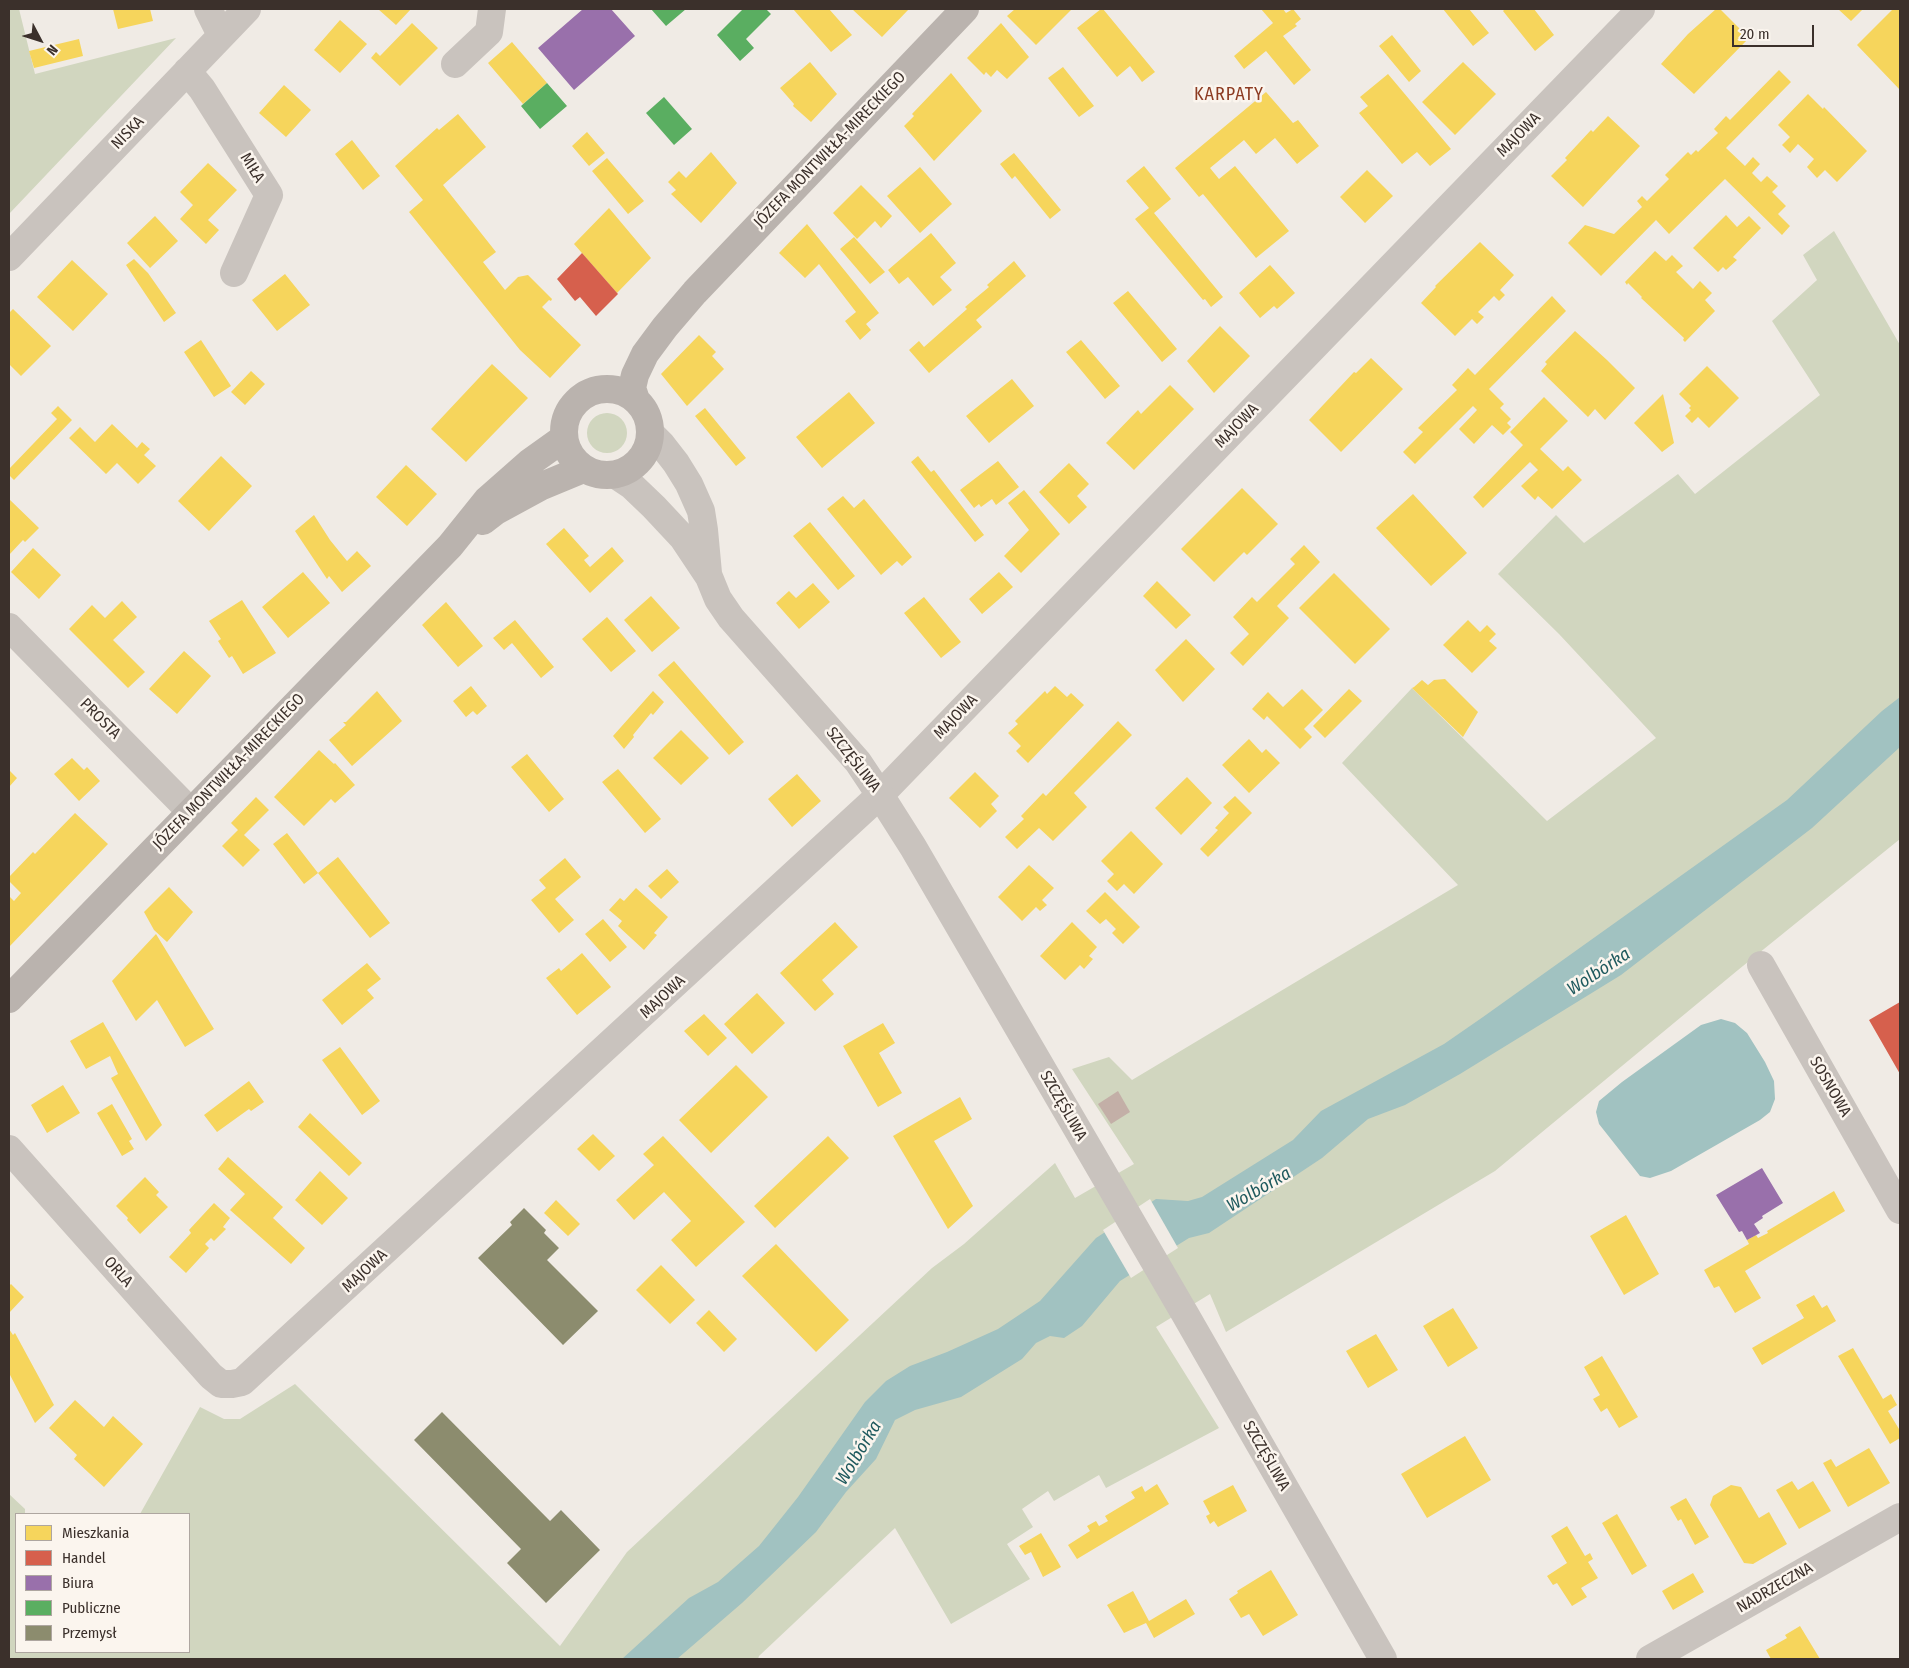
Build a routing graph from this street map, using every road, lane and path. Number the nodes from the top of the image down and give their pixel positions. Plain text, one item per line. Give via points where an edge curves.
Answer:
1 (208, 9) edge
2 (247, 9) edge
3 (492, 9) edge
4 (965, 9) edge
5 (1641, 9) edge
6 (221, 35) junction
7 (456, 64) dead end
8 (187, 71) junction
9 (9, 257) edge
10 (234, 273) dead end
11 (695, 292) junction
12 (601, 389) junction
13 (636, 400) junction
14 (651, 434) junction
15 (564, 438) junction
16 (583, 469) junction
17 (616, 475) junction
18 (450, 546) junction
19 (709, 576) junction
20 (9, 627) edge
21 (880, 795) junction
22 (191, 812) junction
23 (1761, 965) dead end
24 (9, 999) edge
25 (9, 1149) edge
26 (1900, 1210) edge
27 (232, 1384) joint
28 (1900, 1517) edge
29 (1383, 1659) edge
30 (1650, 1659) edge

1 - 6 street
2 - 6 street, NISKA
3 - 7 street via 489,32
4 - 11 main road, JÓZEFA MONTWIŁŁA-MIRECKIEGO
5 - 21 street, MAJOWA
6 - 8 street, NISKA
8 - 9 street, NISKA
8 - 10 street, MIŁA via 269,194
11 - 12 main road, JÓZEFA MONTWIŁŁA-MIRECKIEGO via 661,323 617,380
11 - 13 main road, JÓZEFA MONTWIŁŁA-MIRECKIEGO via 645,354 632,388
12 - 13 main road via 614,389
12 - 15 main road via 582,397 568,412
13 - 14 main road via 649,421
14 - 17 main road via 648,448 640,460 630,470
14 - 19 street, SZCZĘŚLIWA via 676,463 701,511
15 - 16 main road via 567,450
15 - 18 main road, JÓZEFA MONTWIŁŁA-MIRECKIEGO via 486,500
16 - 17 main road via 594,474
16 - 18 main road, JÓZEFA MONTWIŁŁA-MIRECKIEGO via 542,486 496,511
17 - 19 street, SZCZĘŚLIWA via 654,507 683,538
18 - 22 main road, JÓZEFA MONTWIŁŁA-MIRECKIEGO
19 - 21 street, SZCZĘŚLIWA via 718,599 731,618 858,762
20 - 22 street, PROSTA
21 - 27 street, MAJOWA via 252,1375
21 - 29 street, SZCZĘŚLIWA
22 - 24 main road, JÓZEFA MONTWIŁŁA-MIRECKIEGO
23 - 26 street, SOSNOWA
25 - 27 street, ORLA via 210,1376 221,1384
28 - 30 street, NADRZECZNA

